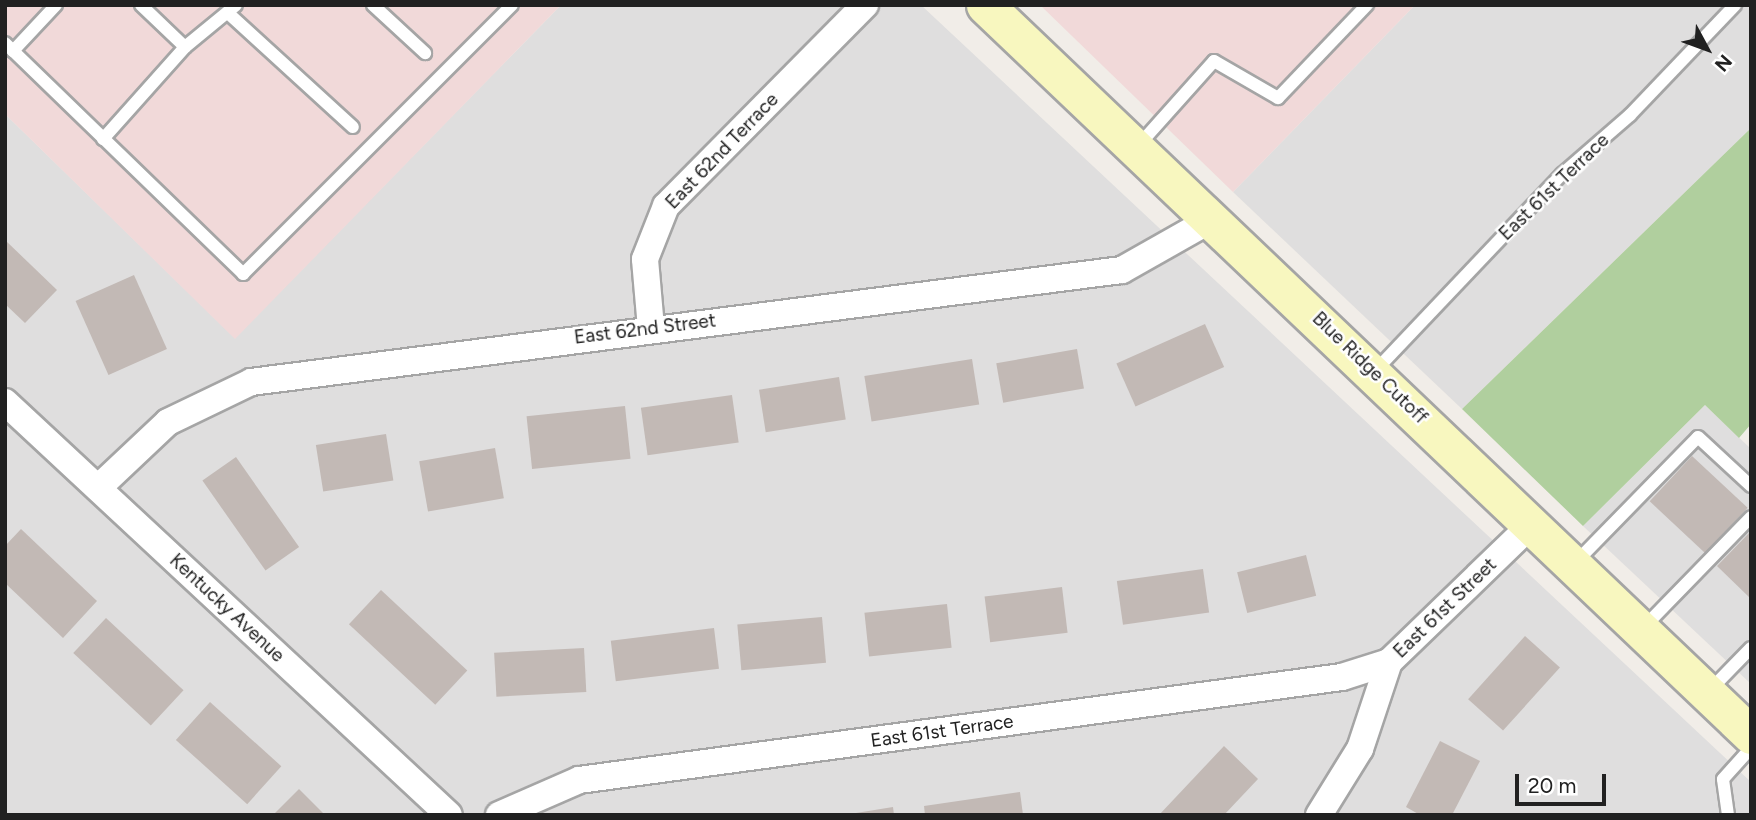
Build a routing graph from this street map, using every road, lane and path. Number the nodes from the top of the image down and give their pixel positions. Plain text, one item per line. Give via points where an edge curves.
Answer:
1 (56, 5) edge
2 (141, 5) edge
3 (373, 5) edge
4 (512, 5) edge
5 (865, 5) edge
6 (985, 5) edge
7 (1367, 5) edge
8 (1735, 5) edge
9 (232, 9) edge
10 (9, 47) edge
11 (185, 47) junction
12 (425, 53) dead end
13 (354, 127) dead end
14 (103, 139) junction
15 (1138, 146) junction
16 (1214, 218) junction
17 (651, 328) junction
18 (1374, 372) junction
19 (5, 402) edge
20 (1751, 486) edge
21 (98, 488) junction
22 (1751, 517) edge
23 (1532, 524) junction
24 (1574, 564) junction
25 (1642, 630) junction
26 (1751, 649) edge
27 (1389, 662) junction
28 (1707, 693) junction
29 (1751, 734) edge
30 (1751, 748) edge
31 (449, 815) edge
32 (499, 815) edge
33 (1319, 815) edge
34 (1727, 815) edge

1 - 10 lane
2 - 11 lane
3 - 12 lane
4 - 14 lane via 243,274
5 - 17 street, East 62nd Terrace via 666,206 645,259
6 - 15 main road, Blue Ridge Cutoff
7 - 15 lane via 1278,98 1214,61
8 - 18 lane, East 61st Terrace via 1630,115 1562,174
9 - 11 lane
9 - 13 lane
10 - 14 lane
11 - 14 lane
15 - 16 main road, Blue Ridge Cutoff
16 - 17 street, East 62nd Street via 1122,270
16 - 18 main road, Blue Ridge Cutoff
17 - 21 street, East 62nd Street via 251,382 167,422
18 - 23 main road, Blue Ridge Cutoff
19 - 21 street, Kentucky Avenue
20 - 24 lane via 1698,438
21 - 31 street, Kentucky Avenue
22 - 25 lane
23 - 24 main road, Blue Ridge Cutoff
23 - 27 street, East 61st Street
24 - 25 main road, Blue Ridge Cutoff
25 - 28 main road, Blue Ridge Cutoff
26 - 28 lane
27 - 32 street, East 61st Terrace via 1342,677 579,780
27 - 33 street, East 61st Street via 1360,749
28 - 29 main road, Blue Ridge Cutoff
30 - 34 lane via 1723,779

